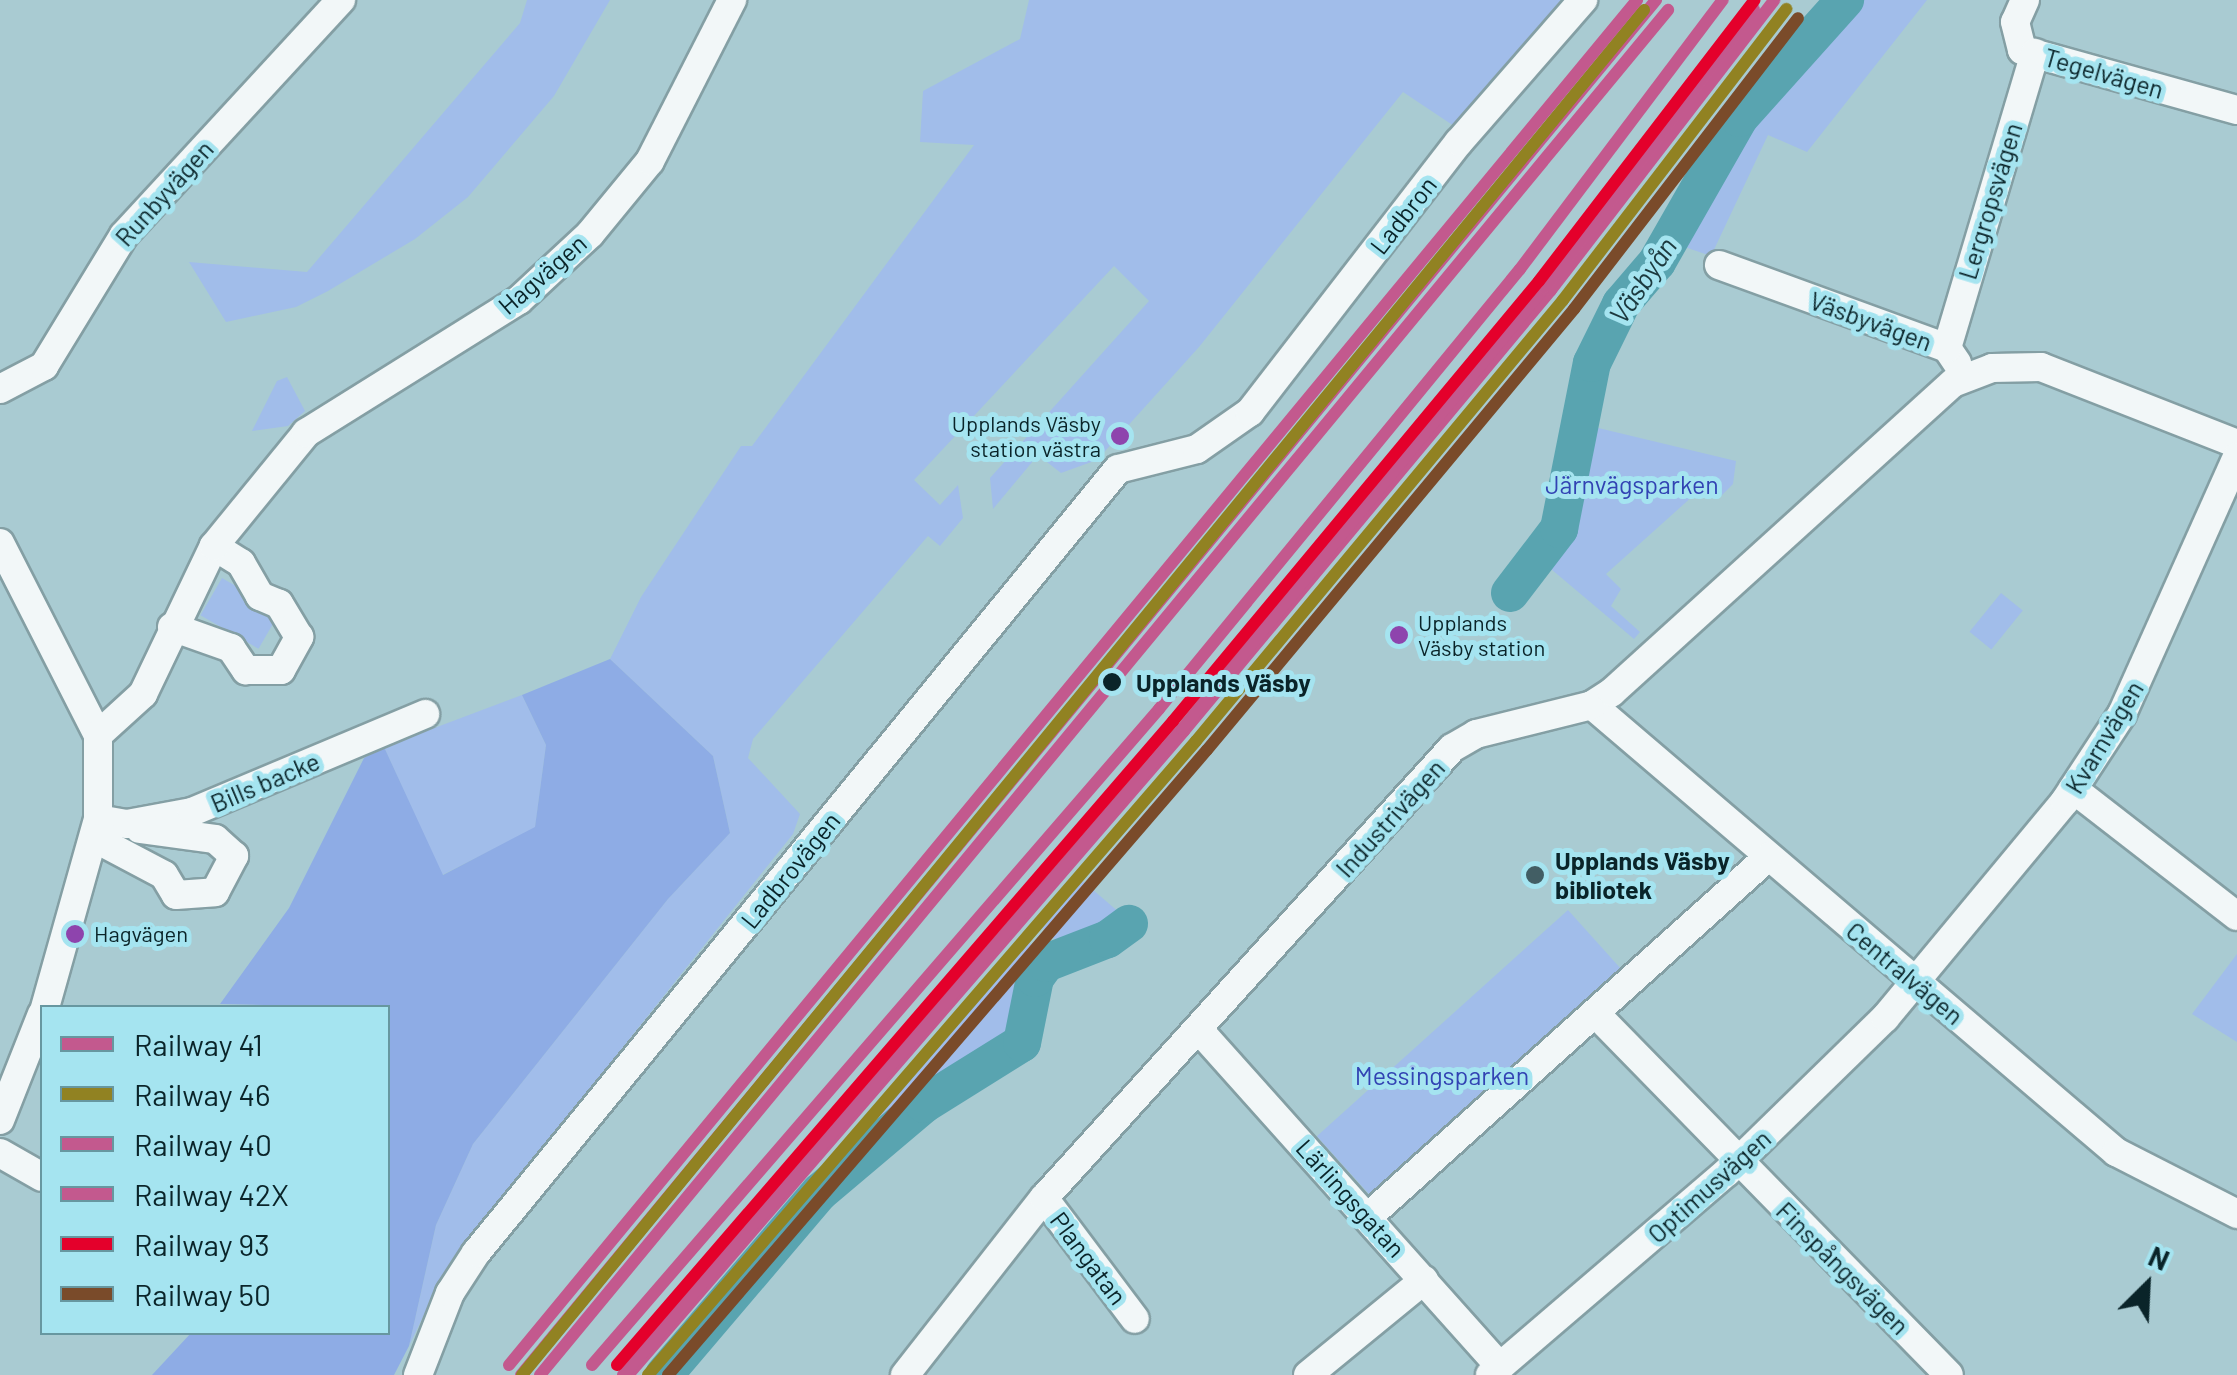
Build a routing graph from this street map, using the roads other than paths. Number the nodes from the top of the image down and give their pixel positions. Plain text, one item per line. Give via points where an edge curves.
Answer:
1 (340, 0) edge
2 (732, 0) edge
3 (1583, 0) edge
4 (2025, 0) edge
5 (2035, 54) junction
6 (2237, 110) edge
7 (1719, 265) dead end
8 (1946, 348) junction
9 (1966, 376) junction
10 (0, 390) edge
11 (1225, 432) joint
12 (2237, 444) edge
13 (2237, 458) edge
14 (0, 542) edge
15 (214, 546) junction
16 (172, 627) junction
17 (1592, 704) junction
18 (425, 714) dead end
19 (98, 736) junction
20 (2073, 789) junction
21 (96, 827) junction
22 (1768, 857) junction
23 (2237, 916) edge
24 (1914, 982) junction
25 (46, 1005) edge
26 (1595, 1012) junction
27 (40, 1021) edge
28 (1200, 1031) junction
29 (0, 1120) edge
30 (0, 1154) edge
31 (1738, 1161) junction
32 (40, 1176) edge
33 (1044, 1198) junction
34 (2237, 1214) edge
35 (1368, 1217) junction
36 (1424, 1280) junction
37 (1134, 1319) dead end
38 (1495, 1371) edge
39 (418, 1375) edge
40 (905, 1375) edge
41 (1308, 1375) edge
42 (1949, 1375) edge

1 - 10 street, Runbyvägen via 124,235 44,366
2 - 15 street, Hagvägen via 650,162 590,234 519,300 306,434
3 - 11 street, Ladbron via 1460,142 1250,412
4 - 5 street, Tegelvägen via 2015,22 2022,50
5 - 6 street, Tegelvägen
5 - 8 street, Lergropsvägen
7 - 8 street, Väsbyvägen
8 - 9 street, Väsbyvägen
9 - 12 street via 2008,368 2068,374
9 - 17 street, Industrivägen
11 - 39 street, Ladbrovägen via 1197,449 1118,470 476,1253 450,1293
13 - 20 street, Kvarnvägen via 2128,701
14 - 19 street
15 - 16 street, Hagvägen
15 - 16 street via 241,564 260,596 280,604 299,636 280,670 246,670 232,648
16 - 19 street, Hagvägen via 143,694
17 - 22 street, Centralvägen
17 - 28 street, Industrivägen via 1476,734 1452,748
18 - 21 street, Bills backe via 192,812
19 - 21 street
20 - 23 street
20 - 24 street, Kvarnvägen
21 - 25 street
22 - 24 street, Centralvägen
22 - 26 street
24 - 31 street, Optimusvägen
24 - 34 street, Centralvägen via 2116,1152
26 - 31 street, Finspångsvägen
26 - 35 street
27 - 29 street
28 - 33 street, Industrivägen
28 - 35 street, Lärlingsgatan
30 - 32 street
31 - 38 street, Optimusvägen
31 - 42 street, Finspångsvägen
33 - 37 street, Plangatan
33 - 40 street, Industrivägen
35 - 36 street, Lärlingsgatan
36 - 38 street, Lärlingsgatan
36 - 41 street

